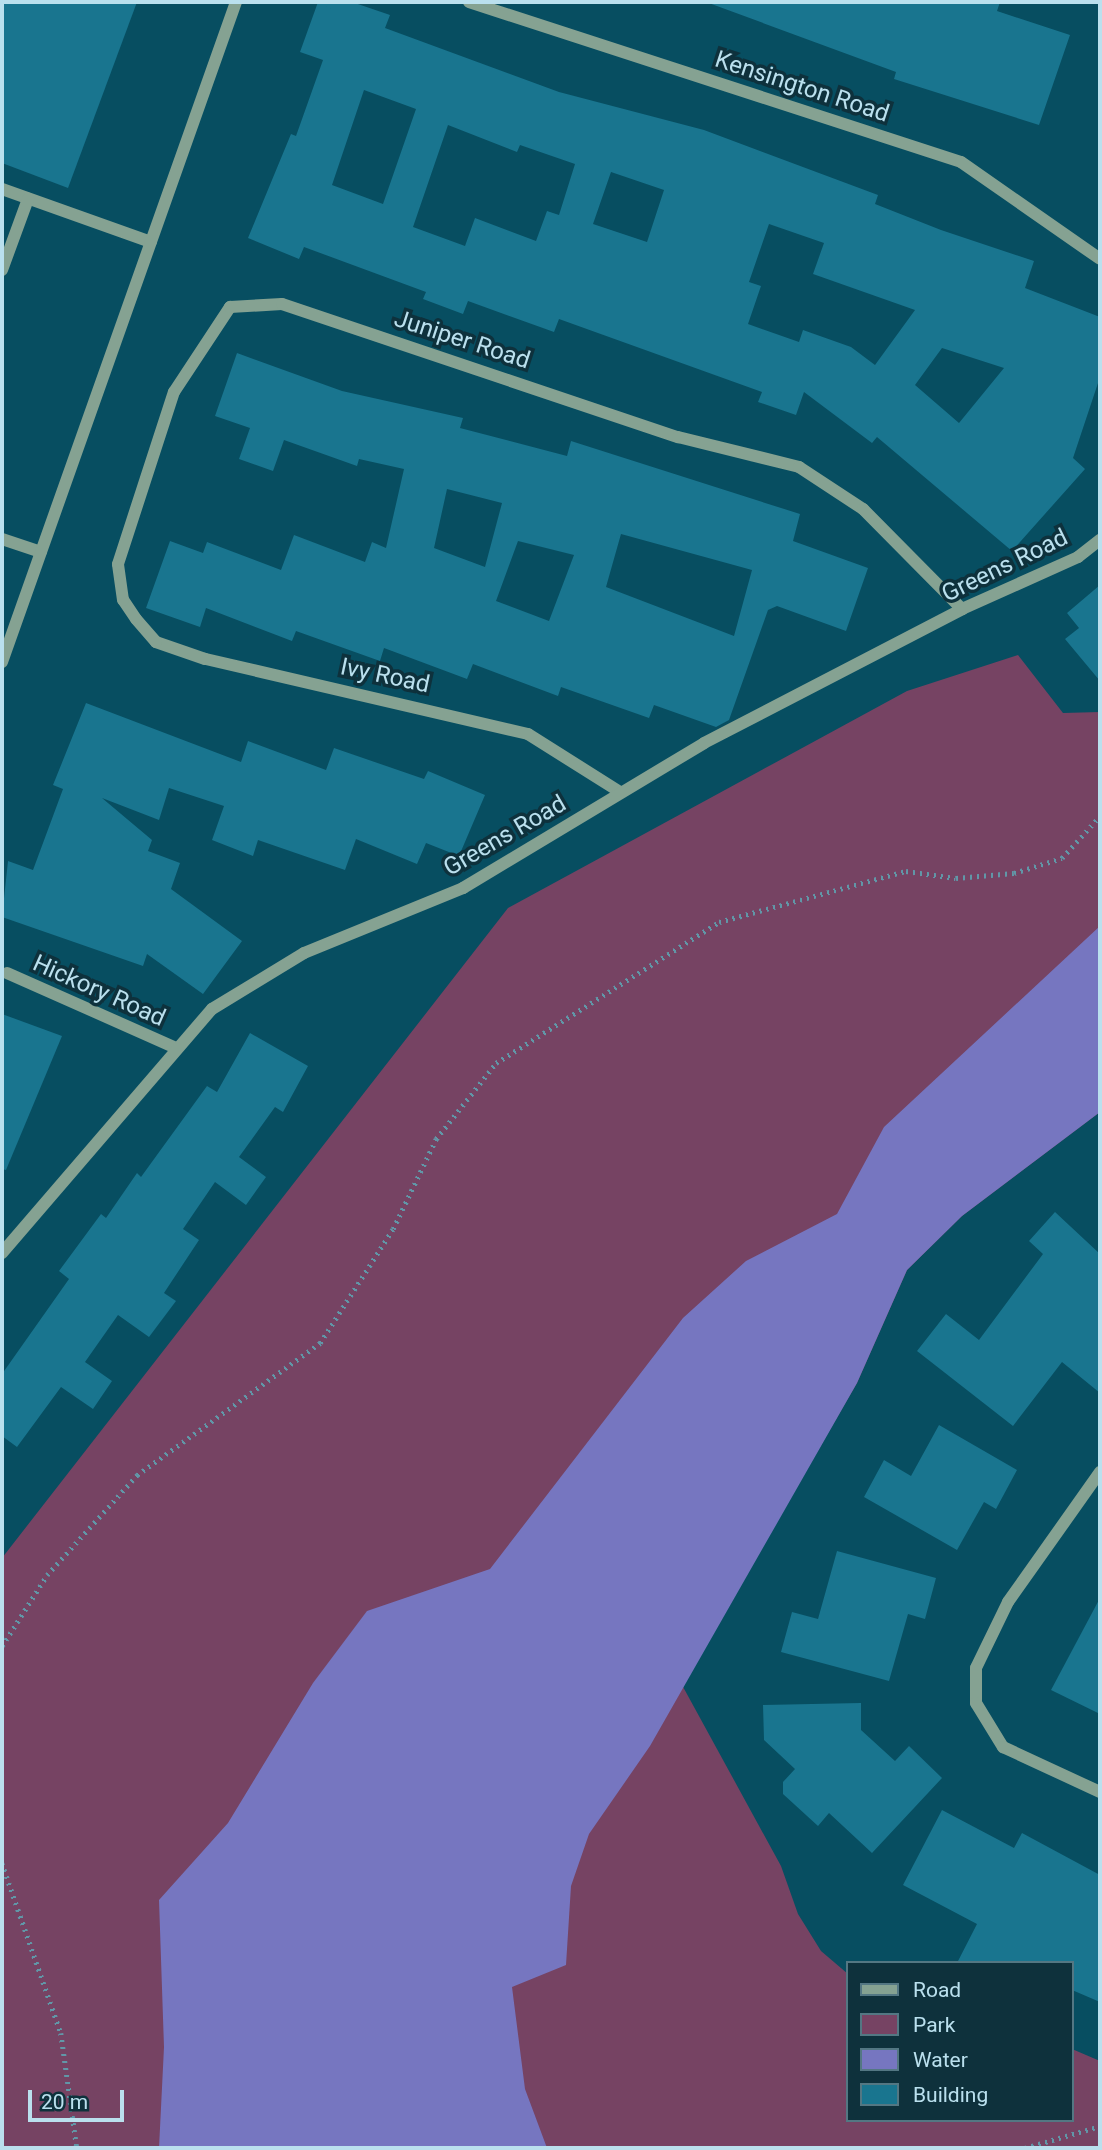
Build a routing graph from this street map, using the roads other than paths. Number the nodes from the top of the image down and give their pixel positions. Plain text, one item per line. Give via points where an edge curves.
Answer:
1 (236, 2) edge
2 (469, 2) edge
3 (2, 189) edge
4 (28, 199) junction
5 (151, 242) junction
6 (1100, 259) edge
7 (2, 270) edge
8 (2, 539) edge
9 (1100, 540) edge
10 (40, 552) junction
11 (962, 609) junction
12 (136, 620) joint
13 (2, 662) edge
14 (620, 792) junction
15 (7, 973) dead end
16 (174, 1047) junction
17 (2, 1253) edge
18 (1100, 1472) edge
19 (1100, 1792) edge

1 - 5 street
2 - 6 street, Kensington Road via 961,162
3 - 4 street
4 - 5 street
4 - 7 street
5 - 10 street
8 - 10 street
9 - 11 street, Greens Road via 1078,557
10 - 13 street
11 - 12 street, Juniper Road via 863,509 799,467 678,437 282,304 230,307 174,393 118,564 123,600
11 - 14 street, Greens Road
12 - 14 street, Ivy Road via 156,642 205,659 528,734
14 - 16 street, Greens Road via 463,888 304,953 212,1009
15 - 16 street, Hickory Road
16 - 17 street, Greens Road
18 - 19 street via 1008,1602 976,1668 976,1703 1003,1747

